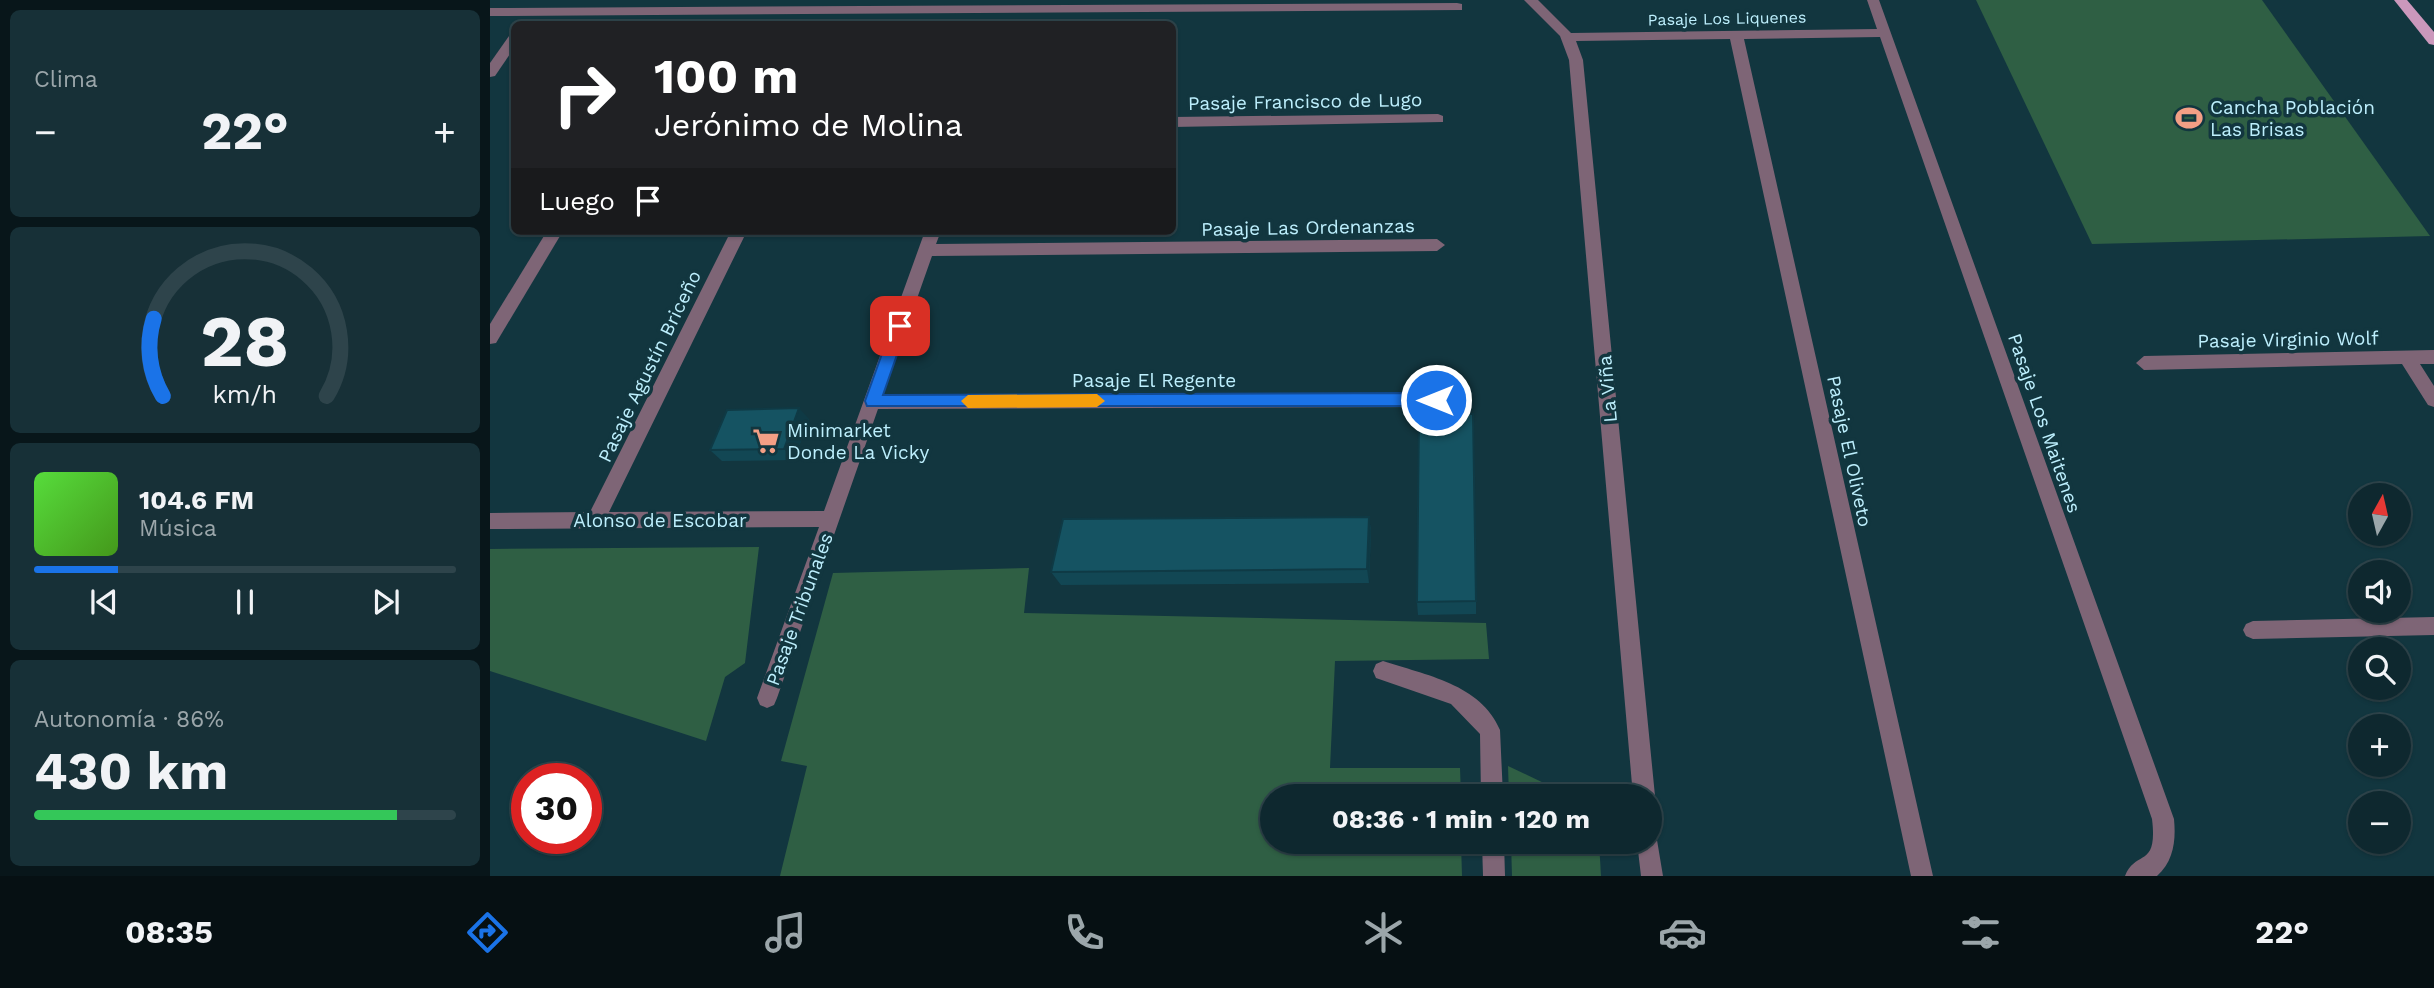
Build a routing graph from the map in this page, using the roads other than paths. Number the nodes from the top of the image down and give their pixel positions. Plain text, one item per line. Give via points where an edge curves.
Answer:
1 (1530, 0) edge
2 (1873, 0) edge
3 (2400, 0) edge
4 (1457, 7) dead end
5 (1013, 9) junction
6 (847, 10) junction
7 (688, 11) junction
8 (490, 12) edge
9 (535, 12) junction
10 (528, 21) edge
11 (682, 21) edge
12 (842, 21) edge
13 (1009, 21) edge
14 (1885, 33) junction
15 (1736, 35) junction
16 (1569, 37) junction
17 (2434, 41) edge
18 (511, 43) edge
19 (490, 73) edge
20 (1438, 119) dead end
21 (1176, 122) edge
22 (553, 235) edge
23 (736, 235) edge
24 (932, 235) edge
25 (1437, 245) dead end
26 (927, 250) junction
27 (490, 338) edge
28 (2434, 357) edge
29 (2407, 358) junction
30 (2144, 363) dead end
31 (1436, 400) dead end
32 (2434, 400) edge
33 (873, 401) junction
34 (831, 519) junction
35 (596, 520) junction
36 (490, 521) edge
37 (2434, 626) edge
38 (2253, 630) dead end
39 (1383, 671) dead end
40 (767, 698) dead end
41 (1492, 784) edge
42 (1643, 784) edge
43 (1493, 854) edge
44 (1649, 854) edge
45 (1494, 876) edge
46 (1652, 876) edge
47 (1922, 876) edge
48 (2136, 876) edge

1 - 16 street
2 - 14 street, Pasaje Los Maitenes
3 - 17 main road
4 - 5 street
5 - 6 street
5 - 13 street
6 - 7 street
6 - 12 street
7 - 9 street
7 - 11 street
8 - 9 street
9 - 10 street
14 - 15 street, Pasaje Los Liquenes
14 - 48 street, Pasaje Los Maitenes via 2163,819 2164,848 2159,861
15 - 16 street, Pasaje Los Liquenes
15 - 47 street, Pasaje El Oliveto
16 - 42 street, La Viña via 1576,60
18 - 19 street
20 - 21 street, Pasaje Francisco de Lugo
22 - 27 street
23 - 35 street, Pasaje Agustín Briceño
24 - 26 street, Pasaje Tribunales
25 - 26 street, Pasaje Las Ordenanzas
26 - 33 street, Pasaje Tribunales
28 - 29 street, Pasaje Virginio Wolf
29 - 30 street, Pasaje Virginio Wolf
29 - 32 street
31 - 33 street, Pasaje El Regente
33 - 34 street, Pasaje Tribunales
34 - 35 street, Alonso de Escobar
34 - 40 street, Pasaje Tribunales
35 - 36 street, Alonso de Escobar
37 - 38 street
39 - 41 street via 1458,696 1490,730
43 - 45 street
44 - 46 street

